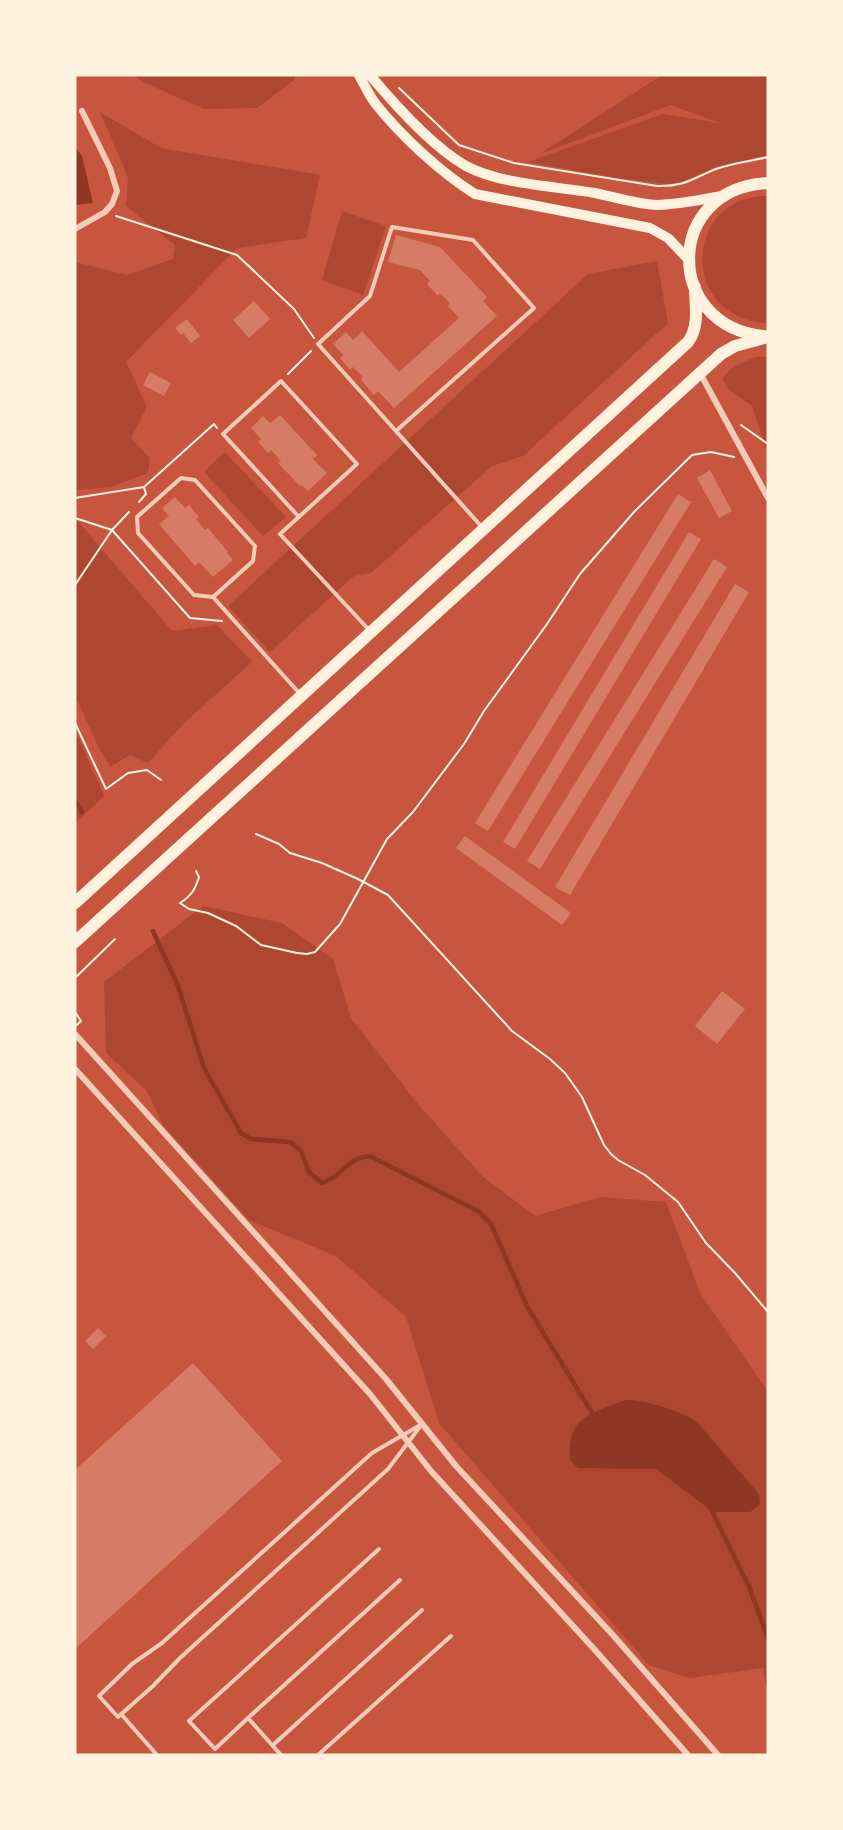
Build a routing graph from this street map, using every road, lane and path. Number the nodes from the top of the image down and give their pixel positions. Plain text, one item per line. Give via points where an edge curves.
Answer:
1 (358, 75) edge
2 (370, 75) edge
3 (394, 83) dead end
4 (82, 111) dead end
5 (768, 158) edge
6 (768, 183) edge
7 (722, 196) junction
8 (105, 212) junction
9 (75, 229) edge
10 (689, 260) junction
11 (694, 287) junction
12 (768, 336) edge
13 (318, 344) junction
14 (700, 373) junction
15 (280, 381) junction
16 (723, 413) junction
17 (396, 431) junction
18 (223, 434) junction
19 (768, 444) edge
20 (748, 461) junction
21 (75, 498) edge
22 (768, 498) edge
23 (299, 517) junction
24 (75, 518) edge
25 (483, 529) junction
26 (111, 530) junction
27 (75, 585) edge
28 (213, 597) junction
29 (234, 621) junction
30 (371, 632) junction
31 (301, 696) junction
32 (75, 723) edge
33 (161, 780) dead end
34 (256, 834) dead end
35 (196, 871) dead end
36 (363, 882) junction
37 (79, 898) edge
38 (115, 939) dead end
39 (75, 942) edge
40 (75, 978) edge
41 (75, 1012) edge
42 (75, 1026) edge
43 (75, 1034) edge
44 (75, 1069) edge
45 (768, 1312) edge
46 (422, 1424) junction
47 (402, 1435) junction
48 (408, 1442) junction
49 (379, 1549) dead end
50 (400, 1580) dead end
51 (422, 1610) dead end
52 (451, 1636) dead end
53 (121, 1714) junction
54 (248, 1718) junction
55 (273, 1746) junction
56 (157, 1755) edge
57 (281, 1755) edge
58 (318, 1755) edge
59 (688, 1755) edge
60 (718, 1755) edge

1 - 10 main road via 375,102 405,135 454,181 475,194 650,228 668,238
2 - 7 main road via 441,148 479,172 655,205
3 - 5 path via 459,145 514,163 668,186 680,185 716,169
4 - 8 street via 116,186 115,198
6 - 7 main road via 735,189
7 - 10 main road via 699,220
8 - 9 street
8 - 13 path via 237,255 294,309
10 - 11 main road
11 - 12 main road via 712,315 724,324
11 - 25 main road via 696,323 688,342
12 - 14 main road via 727,350
13 - 15 path
13 - 17 lane
13 - 17 lane via 370,296 392,227 473,240 527,299 534,308
14 - 16 street
14 - 39 main road
15 - 18 lane
15 - 23 lane via 357,464
16 - 19 path
16 - 20 street
17 - 25 lane
18 - 21 path via 214,424 144,487
18 - 23 lane
20 - 22 street
20 - 36 path via 711,452 692,455 634,512 580,574 464,744 413,812 387,839
23 - 30 lane via 280,534
24 - 26 path
25 - 30 main road
26 - 27 path
26 - 29 path via 190,618
28 - 28 lane via 194,596 138,533 137,517 181,478 195,480 255,546 253,561
28 - 29 lane
29 - 31 lane
30 - 31 main road
31 - 37 main road
32 - 33 path via 106,789 128,773 147,771
34 - 36 path via 290,853
35 - 36 path via 199,877 193,894 180,903 236,926 261,945 307,954 315,952 340,924
36 - 45 path via 388,896 513,1031 565,1073 611,1154 678,1202 706,1243
38 - 40 path
41 - 42 path via 81,1022
43 - 46 street via 386,1379
44 - 47 street via 370,1394
46 - 47 lane
46 - 48 lane
46 - 60 street
47 - 48 street
47 - 53 lane via 372,1453 99,1696 118,1717
48 - 53 lane via 388,1469
48 - 59 street
49 - 54 lane via 189,1721 215,1749
50 - 54 lane
51 - 55 lane
52 - 58 lane
53 - 56 lane
54 - 55 lane
55 - 57 lane

